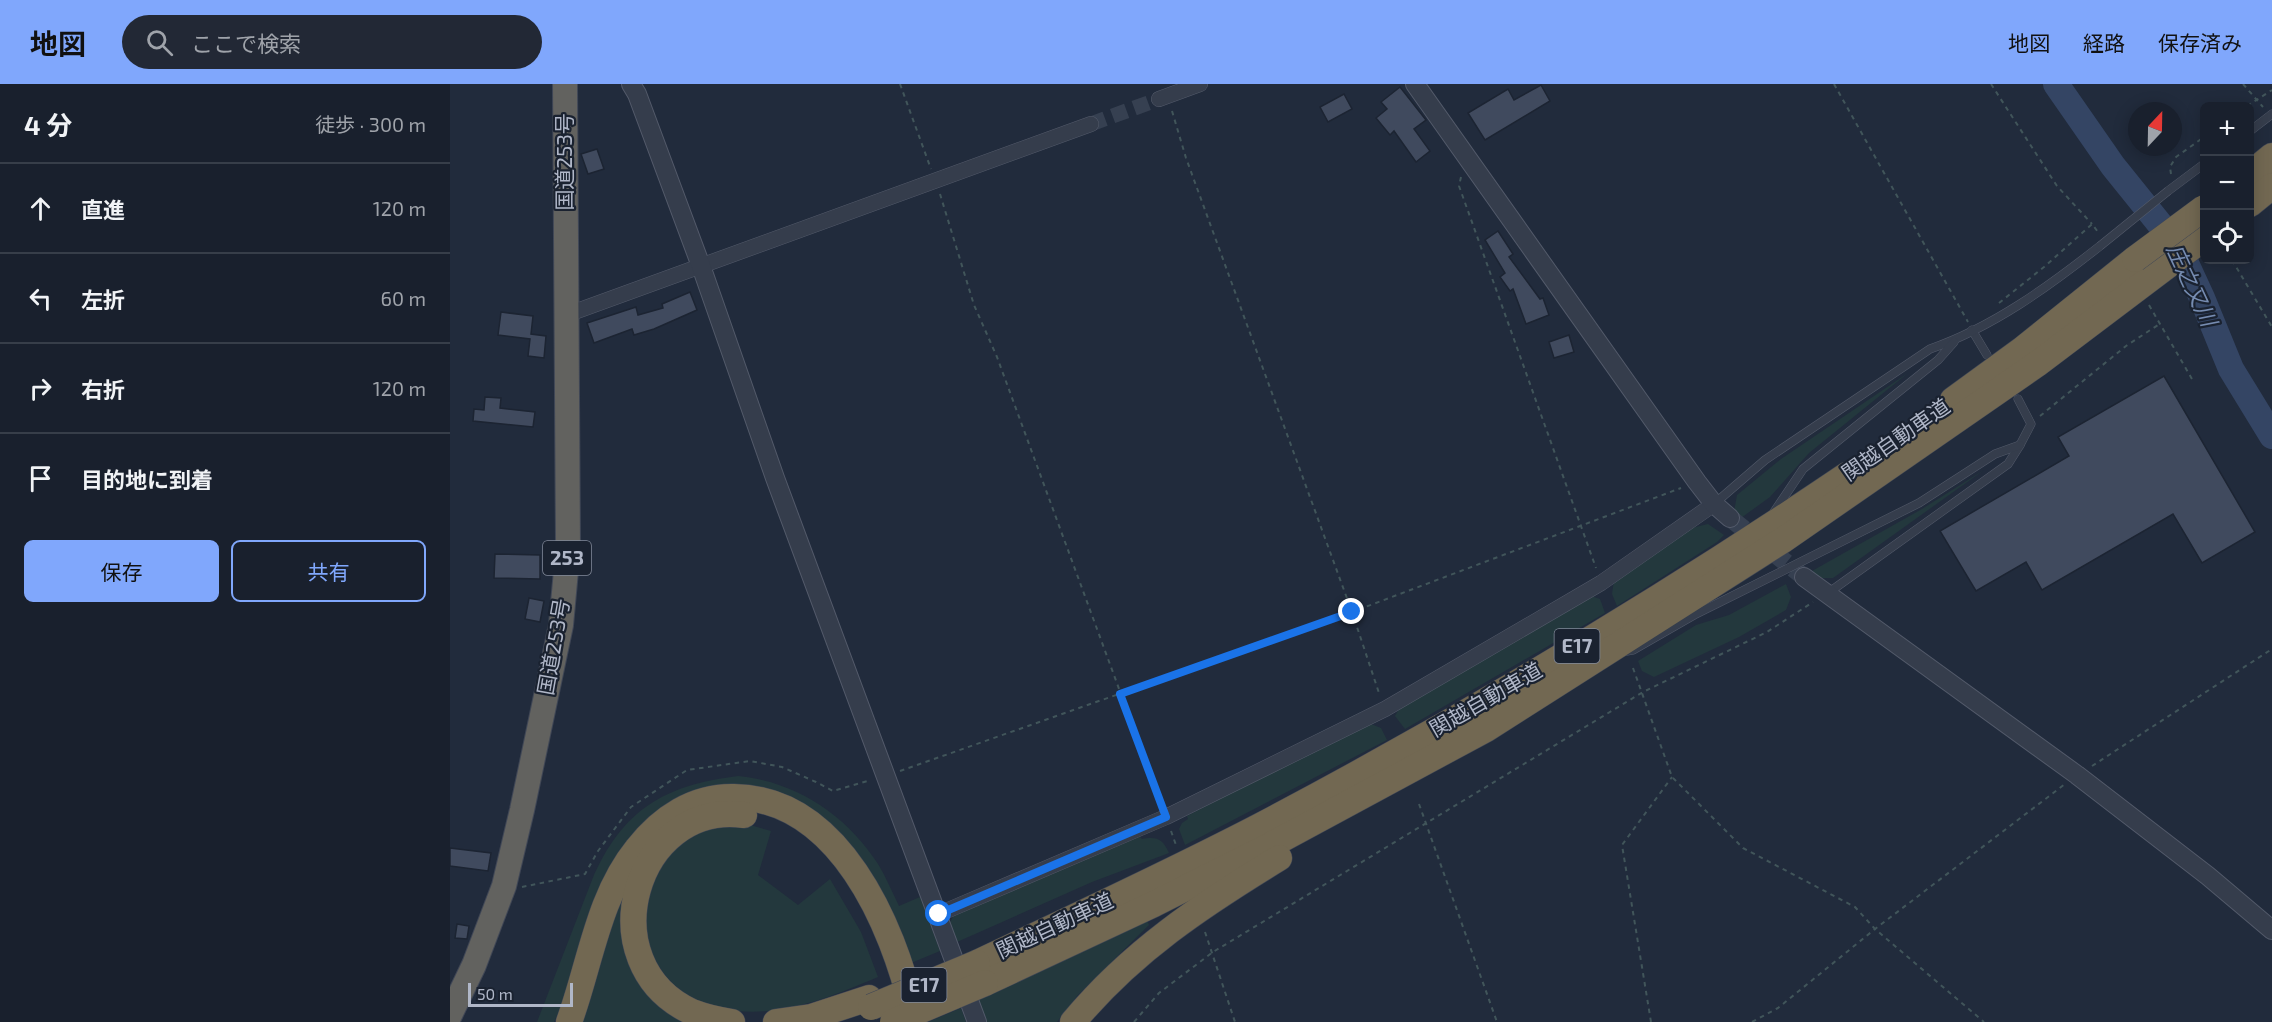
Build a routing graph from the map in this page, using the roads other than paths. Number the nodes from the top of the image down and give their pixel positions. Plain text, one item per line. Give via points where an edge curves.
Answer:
1 (565, 84) edge
2 (631, 84) edge
3 (1200, 84) edge
4 (1415, 84) edge
5 (1164, 93) tunnel mouth
6 (2271, 115) edge
7 (1091, 124) tunnel mouth
8 (2254, 128) edge
9 (2272, 156) edge
10 (2200, 168) edge
11 (2254, 171) edge
12 (2272, 186) edge
13 (2254, 201) edge
14 (2203, 210) edge
15 (2200, 241) edge
16 (701, 266) junction
17 (2142, 280) junction
18 (566, 315) junction
19 (1972, 330) junction
20 (1955, 340) junction
21 (1987, 355) dead end
22 (2018, 399) dead end
23 (2020, 445) junction
24 (1714, 504) junction
25 (1730, 518) tunnel mouth
26 (1759, 534) junction
27 (1804, 577) tunnel mouth
28 (1827, 593) junction
29 (1604, 652) junction
30 (1486, 729) junction
31 (939, 914) junction
32 (2272, 930) edge
33 (979, 967) junction
34 (870, 1003) junction
35 (450, 1016) edge
36 (570, 1022) edge
37 (732, 1022) edge
38 (776, 1022) edge
39 (833, 1022) edge
40 (893, 1022) edge
41 (900, 1022) edge
42 (915, 1022) edge
43 (977, 1022) edge
44 (1073, 1022) edge

1 - 18 highway, 国道253号 / 253
2 - 16 street
3 - 5 street
4 - 24 street
6 - 8 lane
7 - 16 street
9 - 11 highway
10 - 19 lane, bridge via 2018,307
12 - 13 highway
14 - 17 highway, 関越自動車道 / E17, bridge
15 - 17 highway, 関越自動車道 / E17
16 - 18 street
16 - 31 street via 779,489
17 - 26 highway, 関越自動車道 / E17 via 2023,349
17 - 29 highway, 関越自動車道 / E17 via 2037,364 1783,540
18 - 35 highway, 国道253号 / 253 via 568,549 561,625 504,886
19 - 20 lane
19 - 21 lane
20 - 24 lane via 1930,349 1766,460
20 - 26 lane via 1938,360 1803,469
22 - 23 lane via 2031,424
23 - 28 lane via 2008,464
23 - 29 lane via 1995,454 1919,503 1694,615 1633,650
24 - 25 street
24 - 31 street via 1601,583 1385,709 1166,817
26 - 33 highway, 関越自動車道 / E17 via 1478,706 1270,820
27 - 28 street
28 - 32 street via 2078,775
29 - 30 highway, 関越自動車道 / E17
30 - 33 highway, 関越自動車道 / E17 via 1154,904
30 - 44 highway via 1181,920 1135,958
31 - 43 street
33 - 34 highway, 関越自動車道 / E17, bridge
33 - 40 highway, 関越自動車道 / E17, bridge
34 - 38 highway
34 - 39 highway, 関越自動車道 / E17
36 - 42 highway via 607,904 629,859 668,818 704,800 726,797 748,797 787,809 825,835 840,851 866,891 889,940
37 - 41 highway via 692,1011 657,985 637,950 633,912 642,874 664,843 698,820 735,813 789,829 834,869 876,945

